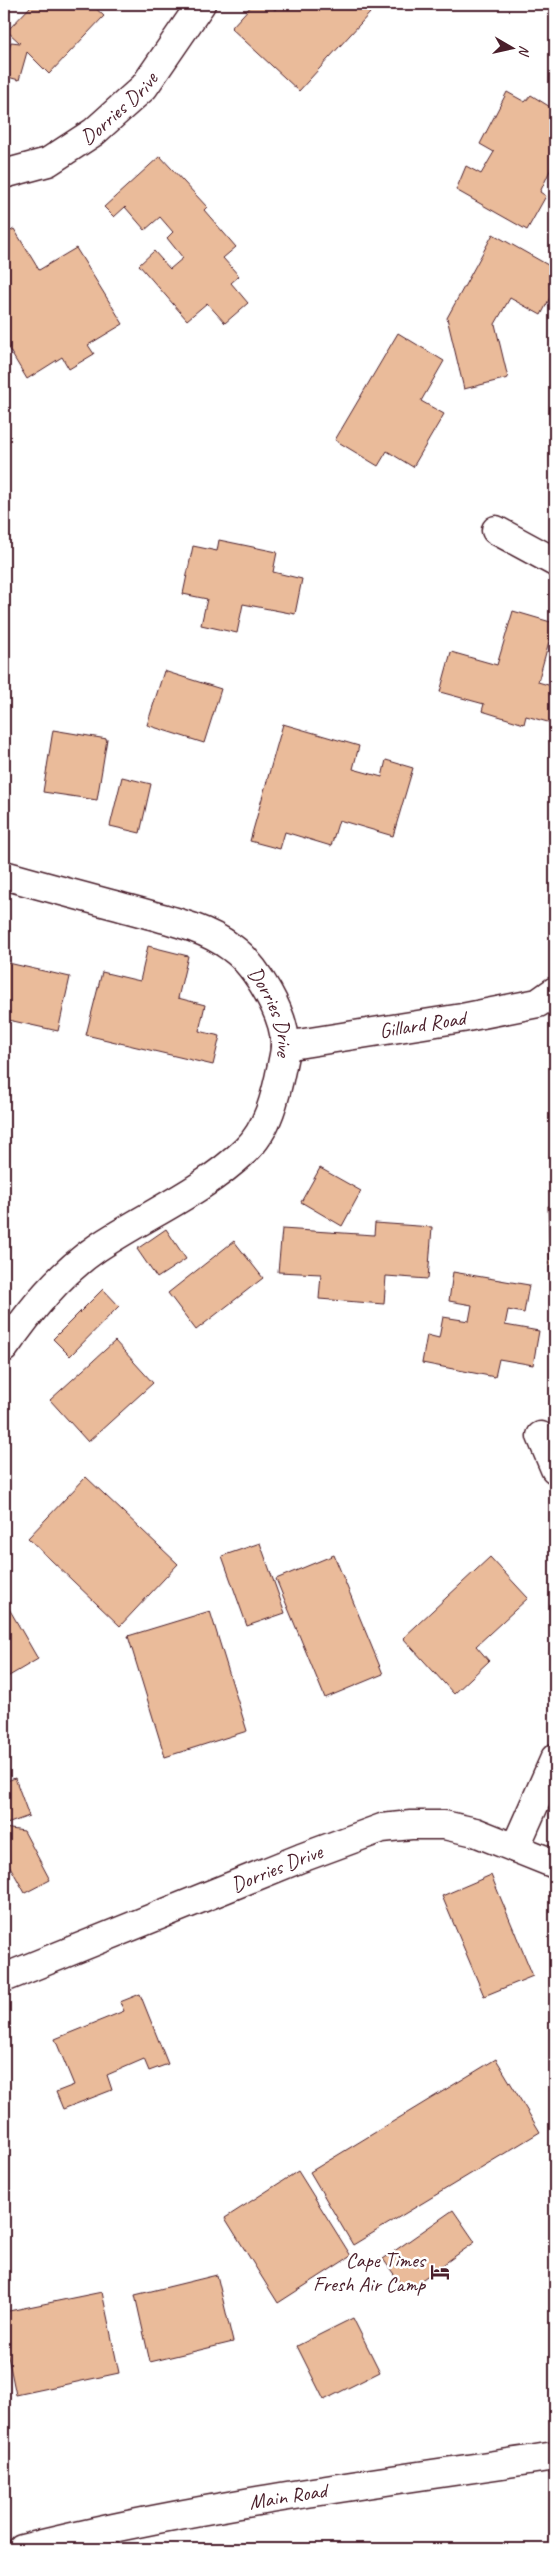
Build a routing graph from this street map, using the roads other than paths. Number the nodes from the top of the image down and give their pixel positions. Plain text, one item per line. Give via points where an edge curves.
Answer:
1 (201, 4) edge
2 (4, 174) edge
3 (496, 530) dead end
4 (555, 562) edge
5 (4, 876) edge
6 (555, 991) edge
7 (285, 1046) junction
8 (4, 1348) edge
9 (541, 1436) dead end
10 (555, 1469) edge
11 (555, 1758) edge
12 (515, 1848) junction
13 (555, 1864) edge
14 (4, 1978) edge
15 (555, 2456) edge
16 (22, 2549) edge

1 - 2 street, Dorries Drive via 144,87 94,132 48,162
3 - 4 street
5 - 7 street, Dorries Drive via 179,923 215,937 233,948 255,971 271,998
6 - 7 street, Gillard Road via 538,1003
7 - 8 street, Dorries Drive via 277,1089 265,1123 247,1150 215,1177 96,1249 60,1278 29,1312
9 - 10 street
11 - 12 street
12 - 13 street, Dorries Drive
12 - 14 street, Dorries Drive via 475,1832 444,1825 382,1828
15 - 16 street, Main Road via 108,2528

